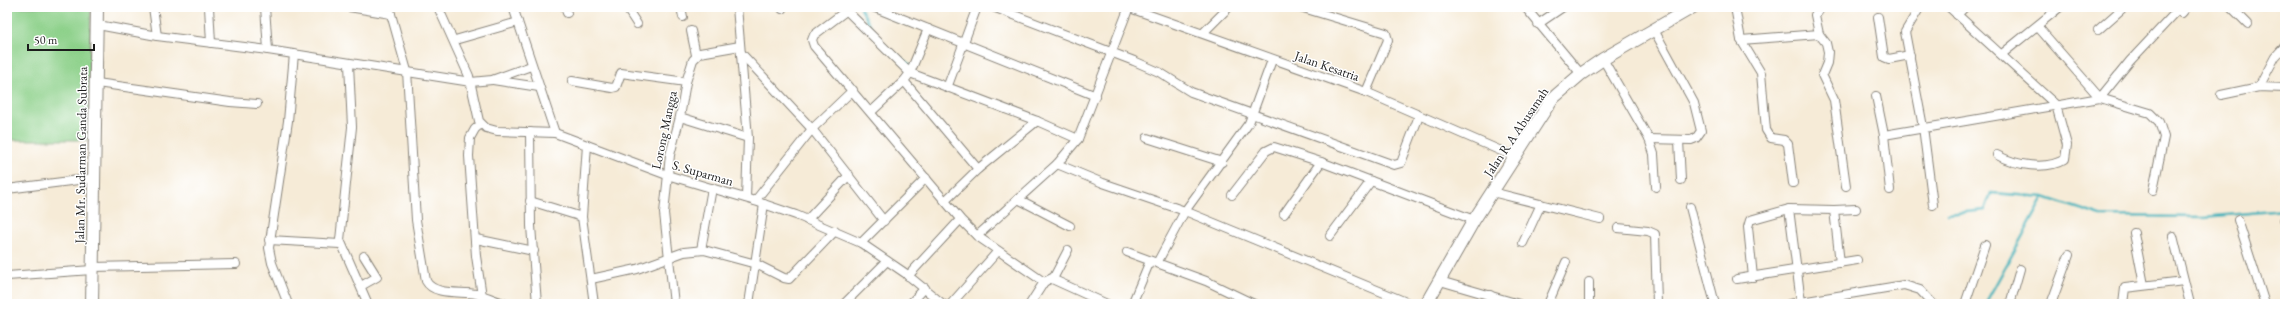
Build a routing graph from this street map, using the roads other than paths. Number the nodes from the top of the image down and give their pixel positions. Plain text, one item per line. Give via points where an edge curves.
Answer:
1 (97, 7) edge
2 (153, 7) edge
3 (209, 7) edge
4 (266, 7) edge
5 (349, 7) edge
6 (438, 7) edge
7 (513, 7) edge
8 (626, 7) edge
9 (681, 7) edge
10 (737, 7) edge
11 (873, 7) edge
12 (977, 7) edge
13 (993, 7) edge
14 (1128, 7) edge
15 (1229, 7) edge
16 (1300, 7) edge
17 (1525, 7) edge
18 (1563, 7) edge
19 (1693, 7) edge
20 (1735, 7) edge
21 (1820, 7) edge
22 (1920, 7) edge
23 (1949, 7) edge
24 (1965, 7) edge
25 (2060, 7) edge
26 (2124, 7) edge
27 (2187, 7) edge
28 (2231, 7) edge
29 (849, 9) edge
30 (2174, 9) edge
31 (390, 10) edge
32 (1957, 15) junction
33 (683, 17) dead end
34 (1878, 18) dead end
35 (518, 22) junction
36 (637, 24) dead end
37 (1538, 24) junction
38 (2248, 24) dead end
39 (98, 25) junction
40 (2038, 27) junction
41 (928, 29) junction
42 (1654, 30) junction
43 (2098, 30) dead end
44 (691, 31) dead end
45 (1203, 33) junction
46 (1819, 34) junction
47 (157, 36) junction
48 (455, 40) junction
49 (1741, 40) junction
50 (211, 43) junction
51 (963, 43) junction
52 (2285, 46) edge
53 (741, 49) junction
54 (268, 50) junction
55 (1112, 53) junction
56 (294, 54) junction
57 (2002, 54) junction
58 (696, 55) junction
59 (1910, 55) junction
60 (1603, 59) junction
61 (1272, 60) junction
62 (349, 64) junction
63 (531, 66) junction
64 (407, 71) junction
65 (910, 73) junction
66 (1581, 74) junction
67 (492, 80) junction
68 (904, 80) junction
69 (572, 81) dead end
70 (471, 82) junction
71 (686, 82) junction
72 (97, 83) junction
73 (539, 87) junction
74 (2259, 87) junction
75 (947, 88) junction
76 (2285, 88) edge
77 (853, 90) junction
78 (1366, 92) junction
79 (2221, 95) dead end
80 (1096, 96) junction
81 (1876, 96) dead end
82 (2100, 98) junction
83 (258, 104) dead end
84 (2056, 105) junction
85 (871, 112) junction
86 (1252, 113) junction
87 (1420, 116) junction
88 (680, 117) junction
89 (1037, 121) junction
90 (481, 124) junction
91 (1924, 127) junction
92 (812, 129) junction
93 (530, 132) junction
94 (555, 133) junction
95 (1884, 135) junction
96 (748, 138) junction
97 (1146, 138) dead end
98 (1078, 139) junction
99 (1649, 139) junction
100 (1679, 140) junction
101 (587, 145) junction
102 (1998, 155) dead end
103 (1515, 157) junction
104 (1222, 162) junction
105 (1321, 162) junction
106 (1057, 164) junction
107 (978, 169) junction
108 (667, 175) junction
109 (849, 175) junction
110 (94, 178) junction
111 (926, 178) junction
112 (1681, 180) dead end
113 (1371, 181) junction
114 (1793, 183) dead end
115 (1846, 186) dead end
116 (1656, 187) dead end
117 (712, 188) junction
118 (7, 189) edge
119 (1890, 190) dead end
120 (2153, 190) dead end
121 (1492, 192) junction
122 (1232, 195) dead end
123 (746, 198) junction
124 (1018, 199) junction
125 (755, 200) junction
126 (530, 201) junction
127 (945, 201) junction
128 (764, 204) junction
129 (1541, 204) junction
130 (1933, 205) dead end
131 (1690, 207) dead end
132 (1789, 209) junction
133 (1856, 209) dead end
134 (1834, 210) junction
135 (1185, 212) junction
136 (1284, 214) dead end
137 (582, 217) junction
138 (1600, 219) dead end
139 (807, 220) junction
140 (1474, 220) junction
141 (2238, 220) dead end
142 (884, 221) junction
143 (958, 222) dead end
144 (1070, 226) dead end
145 (1618, 228) dead end
146 (835, 231) junction
147 (2134, 233) dead end
148 (977, 236) junction
149 (1330, 236) dead end
150 (2172, 236) dead end
151 (476, 239) junction
152 (269, 240) junction
153 (861, 243) junction
154 (1523, 243) dead end
155 (340, 244) junction
156 (1985, 245) dead end
157 (701, 250) junction
158 (1068, 250) dead end
159 (534, 251) junction
160 (998, 251) junction
161 (1127, 252) dead end
162 (2069, 255) dead end
163 (364, 256) dead end
164 (668, 257) junction
165 (1857, 260) dead end
166 (888, 261) junction
167 (1153, 262) junction
168 (1566, 262) dead end
169 (1840, 263) junction
170 (236, 264) dead end
171 (756, 264) junction
172 (92, 268) junction
173 (2020, 269) dead end
174 (1798, 270) junction
175 (7, 276) edge
176 (908, 276) junction
177 (1753, 277) junction
178 (591, 279) junction
179 (1052, 279) junction
180 (1737, 280) dead end
181 (1440, 281) junction
182 (2184, 281) junction
183 (1044, 282) junction
184 (1589, 282) dead end
185 (2144, 285) junction
186 (361, 286) junction
187 (925, 288) junction
188 (481, 300) edge
189 (1490, 300) edge
190 (1806, 302) edge
191 (92, 304) edge
192 (288, 304) edge
193 (368, 304) edge
194 (506, 304) edge
195 (538, 304) edge
196 (594, 304) edge
197 (674, 304) edge
198 (749, 304) edge
199 (844, 304) edge
200 (910, 304) edge
201 (943, 304) edge
202 (951, 304) edge
203 (1030, 304) edge
204 (1107, 304) edge
205 (1132, 304) edge
206 (1254, 304) edge
207 (1411, 304) edge
208 (1426, 304) edge
209 (1519, 304) edge
210 (1548, 304) edge
211 (1589, 304) edge
212 (1657, 304) edge
213 (1715, 304) edge
214 (1789, 304) edge
215 (1933, 304) edge
216 (1965, 304) edge
217 (2010, 304) edge
218 (2051, 304) edge
219 (2123, 304) edge
220 (2190, 304) edge
221 (2265, 304) edge

1 - 39 street, Jalan Mr. Sudarman Ganda Subrata
2 - 47 street
3 - 50 street
4 - 54 street
5 - 31 street
6 - 48 street
7 - 35 street
8 - 36 street
9 - 33 street
10 - 53 street
11 - 41 street
12 - 51 street
13 - 55 street
14 - 45 street, Jalan Kesatria
14 - 55 street
15 - 45 street
16 - 78 street via 1386,34 1388,40
17 - 37 street
18 - 37 street
19 - 42 street, Jalan R A Abusamah
20 - 49 street
21 - 46 street via 1815,15
22 - 59 street via 1905,32
23 - 32 street
24 - 32 street
25 - 40 street
26 - 43 street
27 - 30 street via 2182,13
28 - 38 street
29 - 65 street
29 - 77 street via 814,35 812,40 814,46
30 - 82 street
31 - 64 street
32 - 57 street
34 - 59 street via 1884,57 1889,60
35 - 48 street
35 - 63 street
37 - 66 street
39 - 47 street
39 - 72 street, Jalan Mr. Sudarman Ganda Subrata
40 - 57 street
40 - 82 street
41 - 51 street
41 - 65 street
42 - 60 street, Jalan R A Abusamah
42 - 100 street via 1694,103 1701,126 1700,134 1696,138
44 - 58 street
45 - 61 street, Jalan Kesatria
46 - 49 street
46 - 115 street via 1827,47 1828,60 1822,75 1834,100
47 - 50 street
48 - 70 street
49 - 114 street via 1761,73 1766,130 1771,138 1784,140 1790,148
50 - 54 street
51 - 75 street
51 - 80 street
52 - 74 street via 2275,56
53 - 58 street via 705,51
53 - 92 street
53 - 96 street
54 - 56 street
55 - 80 street
55 - 86 street via 1159,72 1192,92
56 - 62 street
56 - 152 street via 288,121
57 - 84 street
58 - 71 street, Lorong Mangga
59 - 91 street
60 - 66 street, Jalan R A Abusamah
60 - 99 street
61 - 78 street, Jalan Kesatria
61 - 86 street
62 - 64 street
62 - 155 street via 352,127 340,222
63 - 67 street
63 - 73 street
64 - 70 street
64 - 188 street via 416,220 425,277 428,284 434,288
65 - 68 street
65 - 75 street
66 - 103 street, Jalan R A Abusamah via 1552,99
67 - 70 street
67 - 73 street
68 - 85 street
68 - 107 street
69 - 71 street via 612,88 616,87 621,73
70 - 90 street
71 - 88 street, Lorong Mangga
72 - 83 street
72 - 110 street, Jalan Mr. Sudarman Ganda Subrata
73 - 94 street
74 - 76 street
74 - 79 street
75 - 89 street
77 - 85 street
77 - 92 street
78 - 87 street, Jalan Kesatria
80 - 98 street
81 - 95 street
82 - 84 street
82 - 120 street via 2150,113 2159,122 2164,137
84 - 91 street
84 - 102 street via 2067,145 2065,159 2054,163 2021,165
85 - 111 street
86 - 87 street via 1396,165 1401,163
86 - 104 street
87 - 103 street, Jalan Kesatria
88 - 96 street
88 - 108 street, Lorong Mangga
89 - 98 street
89 - 107 street
90 - 93 street, S. Suparman via 498,131
90 - 151 street via 472,133 469,145
91 - 95 street
91 - 130 street
92 - 109 street
92 - 125 street
93 - 94 street, S. Suparman
93 - 126 street
94 - 101 street, S. Suparman
95 - 119 street
96 - 123 street
97 - 104 street
98 - 106 street
99 - 100 street
99 - 116 street via 1654,154
100 - 112 street
101 - 108 street, S. Suparman
101 - 137 street
103 - 121 street, Jalan R A Abusamah
104 - 135 street
105 - 113 street
105 - 122 street via 1278,147 1271,147
105 - 136 street
106 - 124 street
106 - 135 street
107 - 127 street
108 - 117 street, S. Suparman
108 - 164 street, Lorong Mangga via 664,213
109 - 139 street
109 - 142 street
110 - 118 street
110 - 172 street, Jalan Mr. Sudarman Ganda Subrata
111 - 127 street
111 - 142 street
113 - 140 street
113 - 149 street
117 - 123 street, S. Suparman
117 - 157 street
121 - 129 street
121 - 140 street, Jalan R A Abusamah
123 - 125 street, S. Suparman
124 - 144 street
124 - 148 street
125 - 128 street, S. Suparman
126 - 137 street
126 - 159 street
127 - 148 street
128 - 139 street, S. Suparman
128 - 171 street
129 - 138 street
129 - 154 street
131 - 213 street
132 - 134 street
132 - 174 street
132 - 177 street via 1750,220 1748,227
133 - 134 street
134 - 169 street
135 - 167 street
135 - 207 street
137 - 178 street
139 - 146 street, S. Suparman
140 - 181 street, Jalan R A Abusamah
141 - 221 street
142 - 153 street
143 - 176 street
145 - 212 street via 1655,234
146 - 153 street, S. Suparman
146 - 171 street via 789,279
147 - 185 street
148 - 160 street
150 - 182 street
151 - 159 street
151 - 188 street
152 - 155 street
152 - 192 street via 272,263
153 - 166 street, S. Suparman
155 - 186 street
156 - 216 street
157 - 164 street
157 - 171 street
158 - 179 street
159 - 195 street
160 - 183 street
160 - 202 street
161 - 167 street
162 - 218 street
163 - 186 street via 377,277
164 - 178 street via 636,269
164 - 197 street, Lorong Mangga
165 - 169 street
166 - 176 street, S. Suparman
166 - 199 street
167 - 205 street
167 - 206 street via 1206,281
168 - 210 street
169 - 174 street
170 - 172 street
171 - 198 street
172 - 175 street
172 - 191 street, Jalan Mr. Sudarman Ganda Subrata
173 - 217 street
174 - 177 street
174 - 190 street
176 - 187 street, S. Suparman
177 - 180 street
178 - 196 street
179 - 183 street
179 - 204 street
181 - 189 street
181 - 208 street, Jalan R A Abusamah
182 - 185 street
182 - 220 street
183 - 203 street
184 - 211 street
185 - 219 street via 2125,288
186 - 193 street
187 - 200 street
187 - 201 street, S. Suparman
188 - 194 street
189 - 209 street
190 - 214 street
190 - 215 street via 1904,285 1920,290

